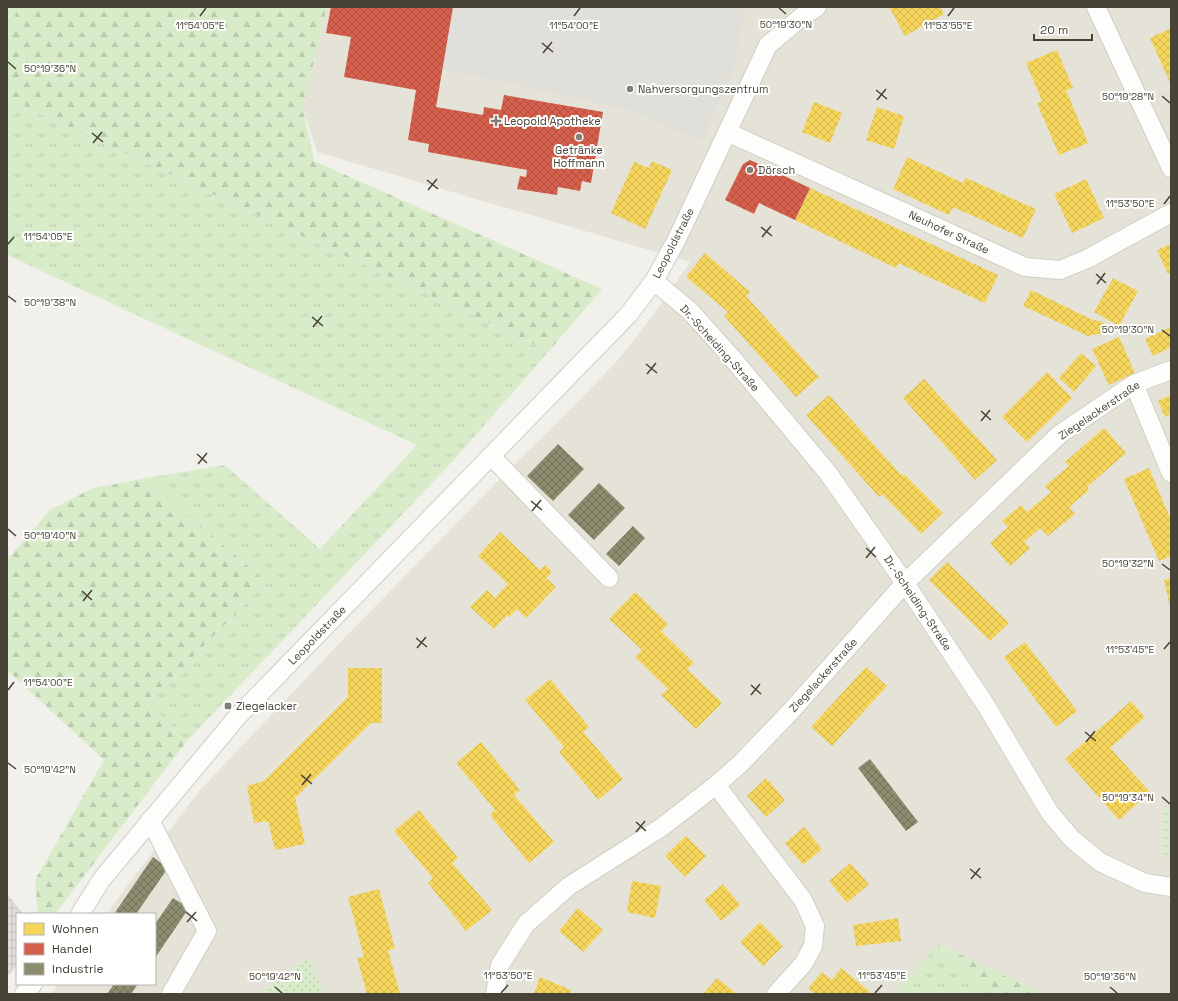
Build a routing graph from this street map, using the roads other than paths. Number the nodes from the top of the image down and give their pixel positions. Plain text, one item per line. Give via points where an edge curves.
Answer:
1 (1096, 7) edge
2 (806, 10) edge
3 (727, 132) junction
4 (1171, 168) edge
5 (1171, 213) edge
6 (654, 281) junction
7 (1171, 370) edge
8 (1134, 384) junction
9 (491, 456) junction
10 (1171, 473) edge
11 (609, 578) dead end
12 (905, 583) junction
13 (716, 785) junction
14 (150, 820) junction
15 (1171, 887) edge
16 (81, 913) edge
17 (32, 985) edge
18 (24, 994) edge
19 (171, 994) edge
20 (495, 994) edge
21 (776, 994) edge

1 - 4 street
2 - 3 street, Leopoldstraße via 768,45
3 - 5 street, Neuhofer Straße via 1025,267 1060,270 1087,260
3 - 6 street, Leopoldstraße via 677,239
6 - 9 street, Leopoldstraße via 629,314
6 - 12 street, Dr.-Scheiding-Straße via 690,312 733,359 828,473
7 - 8 street, Ziegelackerstraße
8 - 10 street
8 - 12 street, Ziegelackerstraße via 1060,434
9 - 11 street
9 - 14 street, Leopoldstraße via 238,716
12 - 13 street, Ziegelackerstraße via 791,711
12 - 15 street, Dr.-Scheiding-Straße via 985,704 1050,813 1072,839 1100,862 1145,883
13 - 20 street, Ziegelackerstraße via 662,827 569,886 526,924 500,965
13 - 21 street via 803,900 815,926 813,946 804,963
14 - 16 street, Leopoldstraße via 102,879
14 - 19 street via 207,931
17 - 18 street

